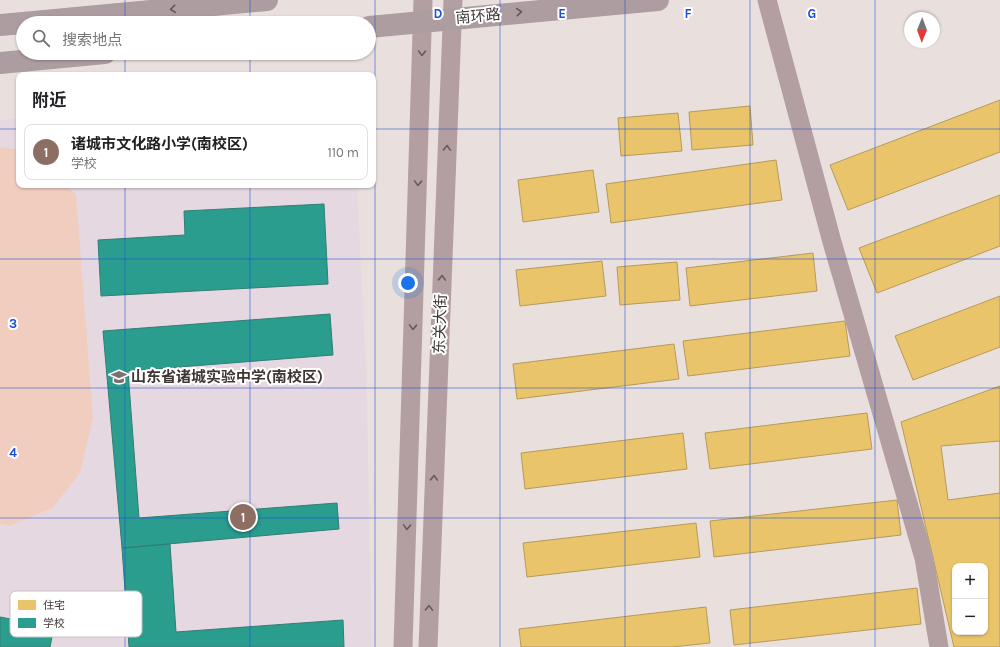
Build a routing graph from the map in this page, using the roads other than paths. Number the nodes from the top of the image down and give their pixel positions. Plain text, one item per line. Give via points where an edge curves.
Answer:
1 (268, 0) edge
2 (423, 0) edge
3 (658, 0) edge
4 (768, 0) edge
5 (453, 9) edge
6 (98, 16) edge
7 (423, 22) junction
8 (16, 24) edge
9 (0, 25) edge
10 (376, 26) edge
11 (32, 60) edge
12 (0, 63) edge
13 (403, 647) edge
14 (428, 647) edge
15 (939, 647) edge

1 -> 6 highway
2 - 7 main road, 东关大街
5 -> 3 highway, 南环路
4 - 15 main road via 832,242 924,558
5 - 7 highway, 南环路
14 -> 5 main road, 东关大街
7 - 10 highway, 南环路
7 -> 13 main road, 东关大街
8 - 9 highway
11 - 12 highway

